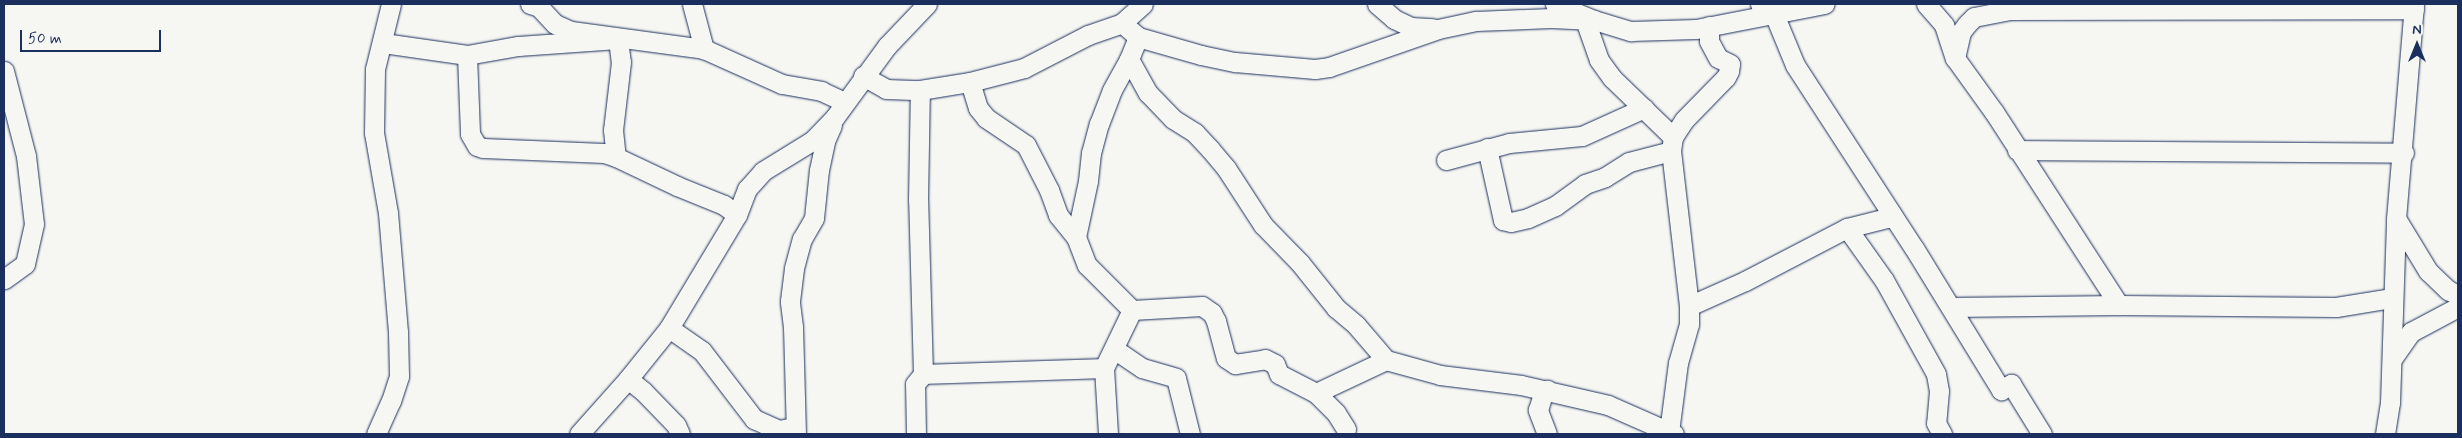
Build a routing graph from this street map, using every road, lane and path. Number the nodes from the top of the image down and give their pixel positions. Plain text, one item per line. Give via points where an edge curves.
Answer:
1 (392, 4) edge
2 (530, 4) edge
3 (692, 4) edge
4 (1143, 4) edge
5 (1377, 4) edge
6 (1555, 4) edge
7 (1825, 4) edge
8 (1926, 4) edge
9 (925, 5) edge
10 (2116, 6) edge
11 (2414, 6) edge
12 (2261, 7) edge
13 (1767, 9) edge
14 (1590, 20) junction
15 (1122, 23) junction
16 (1709, 26) junction
17 (1438, 29) junction
18 (1138, 37) junction
19 (618, 38) junction
20 (382, 43) junction
21 (704, 49) junction
22 (466, 55) junction
23 (1956, 58) junction
24 (1129, 60) junction
25 (4, 71) edge
26 (863, 76) junction
27 (970, 82) junction
28 (920, 90) junction
29 (1644, 108) junction
30 (840, 110) junction
31 (1672, 144) junction
32 (1487, 148) junction
33 (2017, 150) junction
34 (2404, 153) junction
35 (616, 157) junction
36 (1446, 160) dead end
37 (1892, 214) junction
38 (737, 215) junction
39 (2396, 219) junction
40 (1847, 228) junction
41 (1076, 237) junction
42 (4, 279) edge
43 (2458, 295) edge
44 (2392, 298) junction
45 (2119, 305) junction
46 (1689, 306) junction
47 (2458, 306) edge
48 (1951, 307) junction
49 (1132, 310) junction
50 (669, 328) junction
51 (1114, 349) junction
52 (1386, 360) junction
53 (2392, 360) junction
54 (1104, 368) junction
55 (923, 374) junction
56 (628, 380) junction
57 (1547, 390) junction
58 (1316, 392) junction
59 (795, 431) edge
60 (1344, 432) edge
61 (2382, 432) edge
62 (1672, 433) edge
63 (376, 434) edge
64 (579, 434) edge
65 (680, 434) edge
66 (916, 434) edge
67 (1108, 434) edge
68 (1190, 434) edge
69 (1547, 434) edge
70 (1942, 434) edge
71 (2042, 434) edge

1 - 20 street
2 - 19 street via 539,7 556,24 570,31
3 - 21 street
4 - 15 street
5 - 17 street via 1394,19 1411,27
6 - 14 street
7 - 13 street
8 - 23 street via 1944,26
9 - 26 street
10 - 12 street
10 - 23 street via 2011,10 1974,17 1961,32
11 - 12 street
11 - 34 street
13 - 16 street
13 - 37 street via 1795,65
14 - 16 street via 1631,31
14 - 17 street via 1495,19
14 - 29 street via 1599,60 1612,78
15 - 18 street
15 - 27 street via 1088,34 1024,68
16 - 31 street via 1709,41 1718,58 1730,64 1728,71 1726,77 1684,120
17 - 18 street via 1315,69 1235,62
18 - 24 street
19 - 21 street
19 - 22 street via 518,46
19 - 35 street via 621,62 613,130
20 - 22 street
20 - 63 street via 376,69 374,133 388,213 399,376
21 - 30 street via 782,84 821,91
22 - 35 street via 470,134 477,146 586,151
23 - 33 street
24 - 41 street via 1112,90 1099,124
24 - 52 street via 1148,93 1210,149 1263,225
25 - 42 street via 26,156 34,224 25,264
26 - 28 street via 886,89
26 - 30 street
27 - 28 street
27 - 41 street via 978,108 986,118 1026,145 1058,215
28 - 55 street via 918,190
29 - 31 street
29 - 32 street via 1582,136
30 - 38 street via 812,141 763,171 746,189
30 - 59 street via 825,140 814,218 802,239 794,268 790,301 794,327
31 - 32 street via 1585,184 1555,206 1511,222 1503,220
31 - 46 street
32 - 36 street
33 - 34 street
33 - 45 street
34 - 39 street
35 - 38 street via 724,205
37 - 40 street
37 - 48 street
38 - 50 street
39 - 43 street via 2428,271
39 - 44 street
40 - 46 street
40 - 70 street via 1884,280 1936,374 1939,391 1936,423
41 - 49 street via 1087,265
44 - 45 street via 2336,307
44 - 53 street
45 - 48 street
46 - 62 street via 1689,324 1678,363
47 - 53 street via 2411,332
48 - 71 street via 2002,390 2011,384
49 - 51 street
49 - 58 street via 1202,306 1212,313 1226,358 1235,364 1265,359 1275,364 1279,374
50 - 56 street
50 - 59 street via 702,351 754,419 779,430
51 - 54 street
51 - 68 street via 1142,368 1176,378
52 - 57 street via 1440,375
52 - 58 street
53 - 61 street
54 - 55 street
54 - 67 street
55 - 66 street via 915,384
56 - 64 street
56 - 65 street via 676,425
57 - 62 street via 1608,405
57 - 69 street via 1538,410
58 - 60 street via 1336,413

